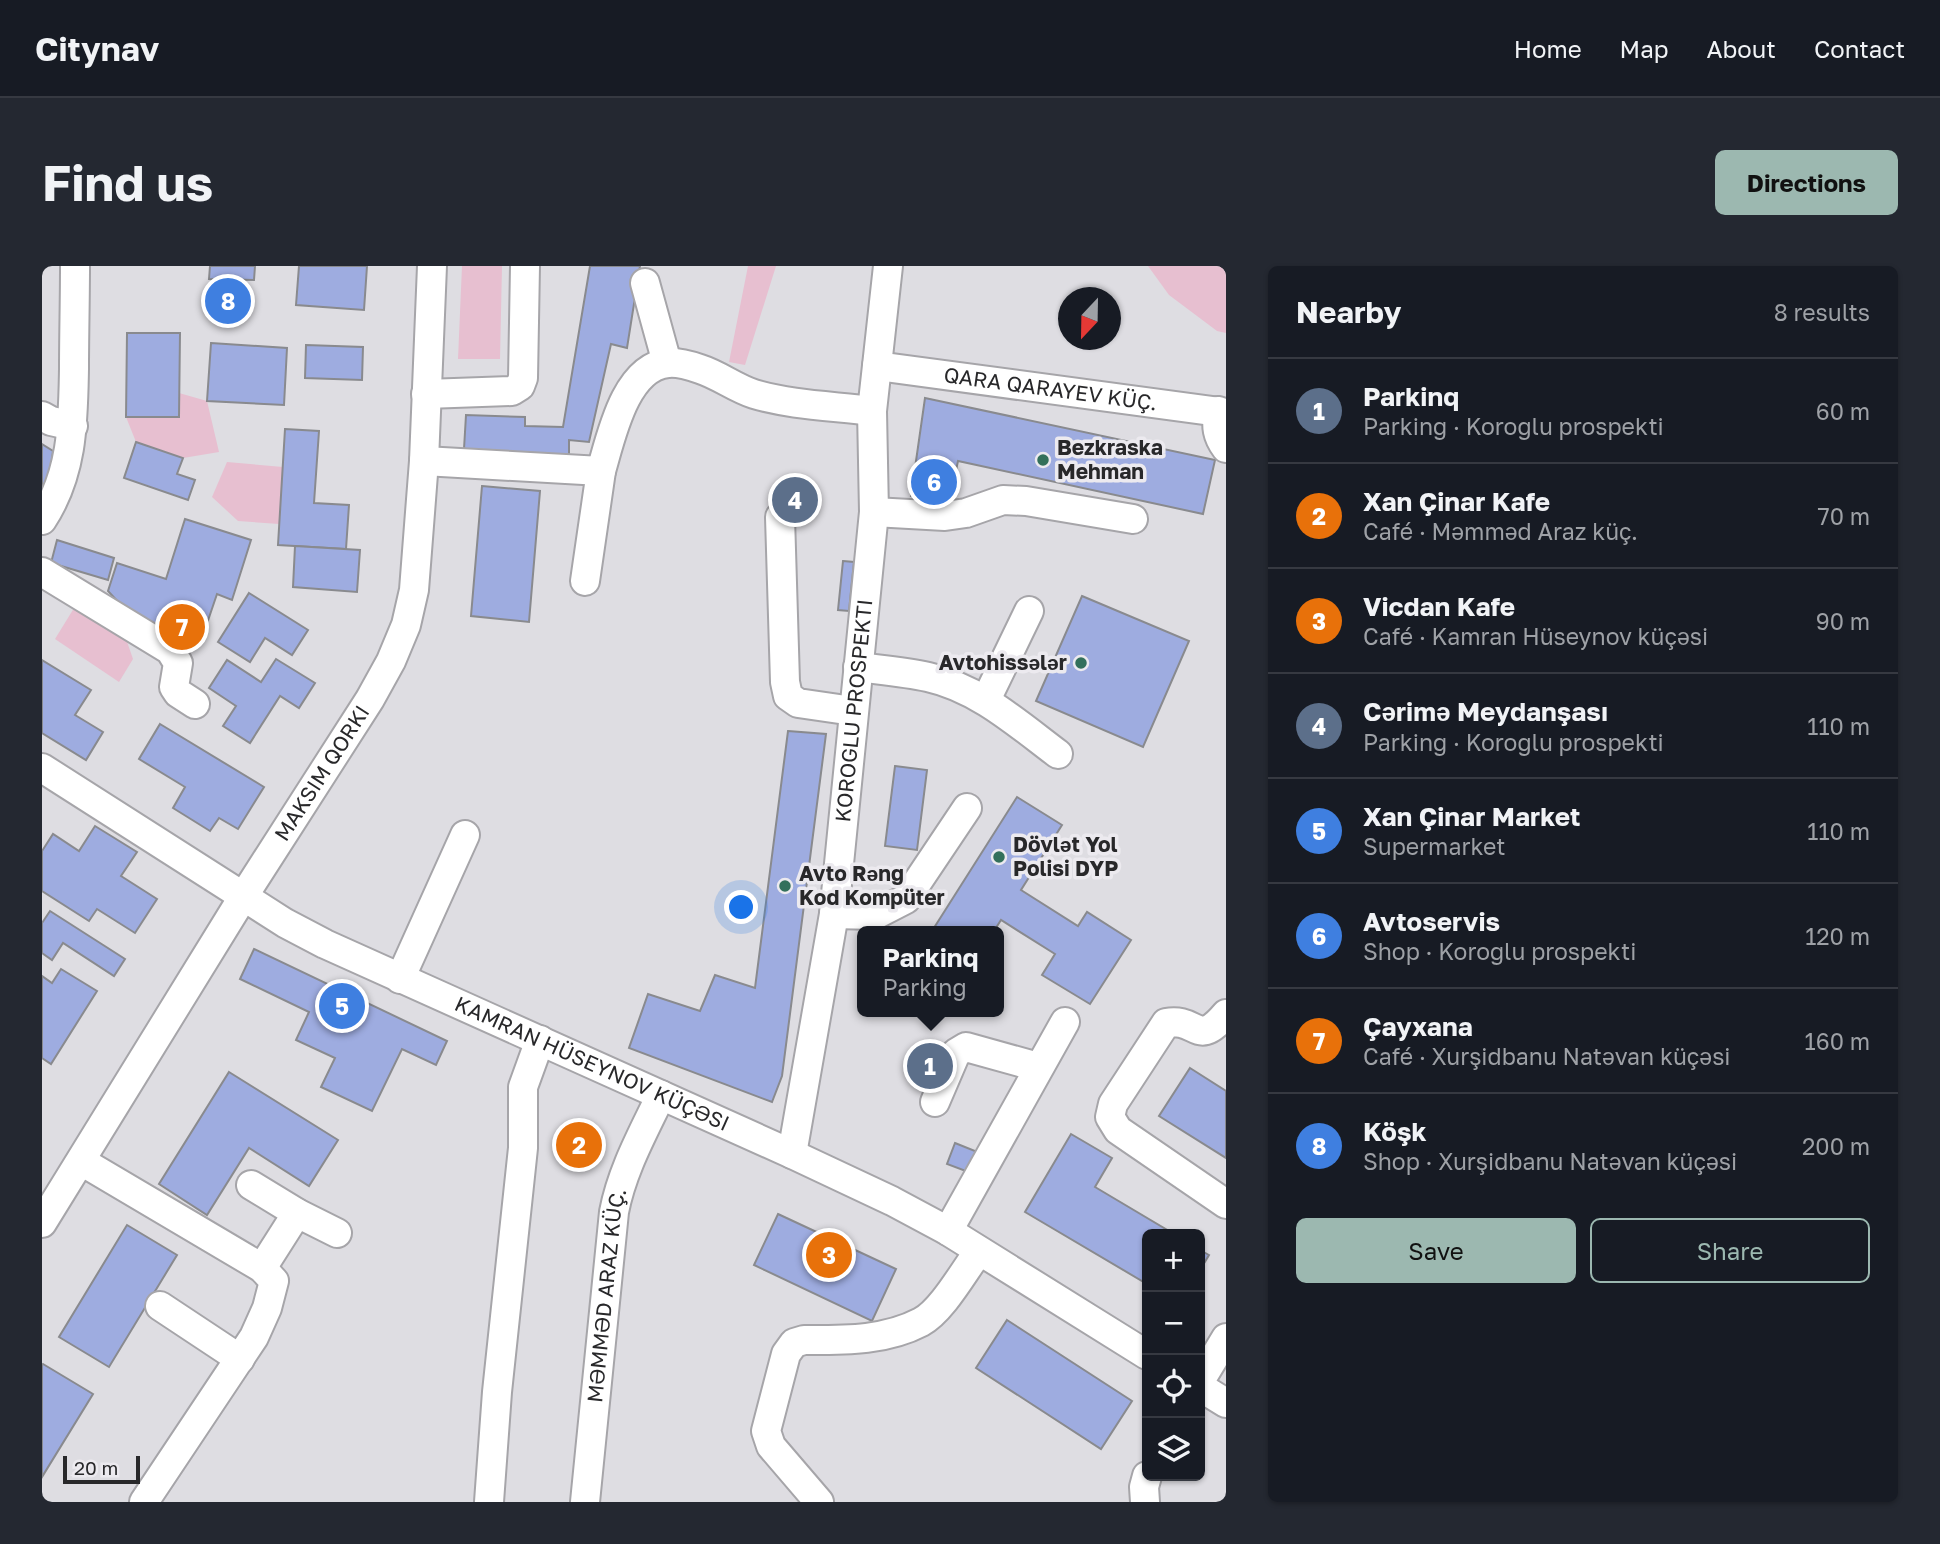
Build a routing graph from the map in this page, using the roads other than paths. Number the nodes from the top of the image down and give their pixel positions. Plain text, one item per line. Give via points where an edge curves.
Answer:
1 (75, 266) edge
2 (432, 266) edge
3 (525, 266) edge
4 (888, 266) edge
5 (645, 283) dead end
6 (667, 363) junction
7 (877, 366) junction
8 (426, 394) junction
9 (872, 411) junction
10 (1222, 412) edge
11 (42, 416) edge
12 (73, 426) junction
13 (1226, 448) edge
14 (424, 461) junction
15 (601, 471) junction
16 (874, 512) junction
17 (780, 517) dead end
18 (1133, 519) dead end
19 (42, 520) edge
20 (42, 572) edge
21 (585, 581) dead end
22 (1029, 611) dead end
23 (858, 667) junction
24 (986, 700) junction
25 (195, 704) dead end
26 (853, 711) junction
27 (1058, 754) dead end
28 (42, 768) edge
29 (967, 808) dead end
30 (465, 835) dead end
31 (243, 897) junction
32 (834, 915) junction
33 (400, 979) junction
34 (1226, 1014) edge
35 (1065, 1022) dead end
36 (540, 1040) junction
37 (1038, 1067) junction
38 (660, 1095) junction
39 (935, 1102) dead end
40 (792, 1154) junction
41 (81, 1161) junction
42 (251, 1185) dead end
43 (1226, 1204) edge
44 (297, 1213) junction
45 (42, 1223) edge
46 (948, 1231) junction
47 (337, 1233) dead end
48 (979, 1251) junction
49 (262, 1268) junction
50 (160, 1306) dead end
51 (1226, 1338) edge
52 (1142, 1352) edge
53 (240, 1359) junction
54 (1205, 1373) edge
55 (1205, 1390) edge
56 (1226, 1404) edge
57 (1146, 1481) edge
58 (144, 1502) edge
59 (489, 1502) edge
60 (585, 1502) edge
61 (819, 1502) edge
62 (1146, 1502) edge

1 - 12 street
2 - 8 street, MAKSIM QORKI
3 - 8 street via 520,386 512,391
4 - 7 street, KOROĞLU PROSPEKTI
5 - 6 street
6 - 9 street via 702,370 774,399
6 - 15 street via 641,375 630,389
7 - 9 street, KOROĞLU PROSPEKTI
7 - 10 street, QARA QARAYEV KÜÇ.
8 - 14 street, MAKSIM QORKI
9 - 16 street, KOROĞLU PROSPEKTI
10 - 13 street via 1216,426
11 - 12 street
12 - 19 street via 59,490
14 - 15 street
14 - 31 street, MAKSIM QORKI via 414,590 406,625 370,699
15 - 21 street
16 - 18 street via 946,516 1003,500
16 - 23 street, KOROĞLU PROSPEKTI
17 - 26 street via 788,696 798,703
20 - 25 street via 170,650 178,663 174,687
22 - 24 street
23 - 24 street via 929,677
23 - 26 street, KOROĞLU PROSPEKTI
24 - 27 street
26 - 32 street, KOROĞLU PROSPEKTI
28 - 31 street, KAMRAN HÜSEYNOV KÜÇƏSI
29 - 32 street via 906,899 875,915
30 - 33 street
31 - 33 street, KAMRAN HÜSEYNOV KÜÇƏSI via 325,944
31 - 41 street, MAKSIM QORKI
32 - 40 street, KOROĞLU PROSPEKTI
33 - 36 street, KAMRAN HÜSEYNOV KÜÇƏSI
34 - 43 street via 1212,1030 1204,1032 1175,1021 1166,1023 1113,1104 1110,1117 1118,1130
35 - 37 street
36 - 38 street, KAMRAN HÜSEYNOV KÜÇƏSI
36 - 59 street via 523,1087 523,1148
37 - 39 street via 966,1047 956,1053
37 - 46 street
38 - 40 street, KAMRAN HÜSEYNOV KÜÇƏSI
38 - 60 street, MƏMMƏD ARAZ KÜÇ. via 627,1167 614,1212
40 - 46 street, KAMRAN HÜSEYNOV KÜÇƏSI
41 - 45 street, MAKSIM QORKI
41 - 49 street
42 - 44 street
44 - 47 street
44 - 49 street
46 - 48 street, KAMRAN HÜSEYNOV KÜÇƏSI
48 - 52 street, KAMRAN HÜSEYNOV KÜÇƏSI
48 - 61 street via 922,1322 871,1339 804,1340 794,1343 786,1354 766,1431 771,1446
49 - 53 street via 274,1281 267,1308
50 - 53 street
51 - 54 street
53 - 58 street
55 - 56 street
57 - 62 street

